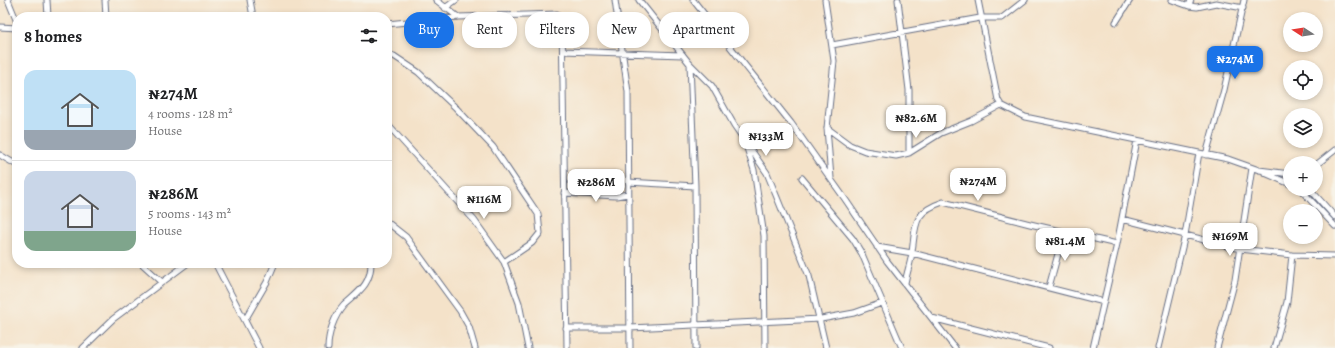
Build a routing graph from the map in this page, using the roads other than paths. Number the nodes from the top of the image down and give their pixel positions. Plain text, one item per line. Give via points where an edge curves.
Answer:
1 (8, 0) edge
2 (47, 0) edge
3 (105, 0) edge
4 (250, 0) edge
5 (436, 0) edge
6 (456, 0) edge
7 (615, 0) edge
8 (639, 0) edge
9 (693, 0) edge
10 (825, 0) edge
11 (898, 0) edge
12 (978, 0) edge
13 (1025, 0) edge
14 (1130, 0) edge
15 (1172, 0) edge
16 (1191, 0) edge
17 (1244, 0) edge
18 (1189, 6) junction
19 (445, 8) junction
20 (1243, 8) junction
21 (13, 12) edge
22 (48, 12) edge
23 (106, 12) edge
24 (252, 12) edge
25 (458, 17) junction
26 (980, 18) junction
27 (1116, 22) dead end
28 (392, 24) edge
29 (0, 27) edge
30 (12, 28) edge
31 (903, 33) junction
32 (832, 45) junction
33 (563, 50) junction
34 (624, 52) junction
35 (683, 55) junction
36 (392, 56) edge
37 (690, 64) junction
38 (1001, 105) junction
39 (827, 128) junction
40 (392, 130) edge
41 (744, 140) junction
42 (1137, 140) junction
43 (1335, 150) edge
44 (909, 153) junction
45 (1199, 154) junction
46 (0, 155) edge
47 (1206, 155) junction
48 (1323, 160) edge
49 (12, 162) edge
50 (1252, 168) junction
51 (1259, 170) junction
52 (1283, 173) edge
53 (802, 178) dead end
54 (831, 179) junction
55 (1283, 181) edge
56 (628, 182) junction
57 (694, 186) junction
58 (564, 192) junction
59 (628, 194) junction
60 (1307, 196) edge
61 (1316, 196) edge
62 (1335, 217) edge
63 (1122, 219) junction
64 (392, 226) edge
65 (1335, 226) edge
66 (1064, 232) junction
67 (1185, 235) junction
68 (1117, 244) junction
69 (876, 247) junction
70 (1240, 249) junction
71 (912, 253) junction
72 (1292, 255) junction
73 (1335, 256) edge
74 (504, 262) junction
75 (147, 268) edge
76 (181, 268) edge
77 (218, 268) edge
78 (273, 268) edge
79 (371, 268) edge
80 (162, 282) junction
81 (905, 282) junction
82 (1050, 287) junction
83 (1104, 302) junction
84 (882, 304) junction
85 (932, 318) junction
86 (821, 319) junction
87 (246, 320) junction
88 (764, 322) junction
89 (696, 325) junction
90 (566, 328) junction
91 (630, 328) junction
92 (82, 348) edge
93 (259, 348) edge
94 (328, 348) edge
95 (475, 348) edge
96 (528, 348) edge
97 (567, 348) edge
98 (630, 348) edge
99 (696, 348) edge
100 (765, 348) edge
101 (826, 348) edge
102 (902, 348) edge
103 (955, 348) edge
104 (1049, 348) edge
105 (1093, 348) edge
106 (1158, 348) edge
107 (1217, 348) edge
108 (1274, 348) edge

1 - 21 street
2 - 22 street
3 - 23 street
4 - 24 street
5 - 19 street
6 - 19 street
7 - 34 street
8 - 35 street
9 - 54 street via 791,123
10 - 32 street
11 - 31 street
12 - 26 street
13 - 26 street via 1002,18
14 - 27 street
15 - 18 street
16 - 18 street
17 - 20 street
18 - 20 street via 1216,3
19 - 25 street
20 - 47 street
25 - 28 street
25 - 33 street via 557,14 562,19
26 - 31 street
26 - 38 street
29 - 30 street
31 - 32 street
31 - 44 street via 909,90
32 - 39 street via 834,68
33 - 34 street via 590,53
33 - 58 street
34 - 35 street
34 - 56 street via 628,92
35 - 37 street
36 - 74 street via 418,72 493,147 538,214 540,233 532,243
37 - 41 street via 712,86
37 - 57 street
38 - 42 street via 1025,117
38 - 44 street via 941,133
39 - 44 street via 850,145 865,151 888,156
39 - 54 street
40 - 74 street via 474,220
41 - 86 street via 767,173 809,276
41 - 88 street via 754,170 764,236
42 - 45 street
42 - 63 street
43 - 48 street
45 - 47 street
45 - 67 street
46 - 49 street
47 - 50 street via 1228,159
50 - 51 street
50 - 70 street
51 - 52 street
51 - 55 street
53 - 84 street via 853,239 862,254
54 - 69 street
56 - 57 street
56 - 59 street
57 - 89 street
58 - 59 street via 616,196
58 - 90 street
59 - 91 street
60 - 65 street
61 - 62 street
63 - 67 street
63 - 68 street
64 - 95 street via 406,237 449,294 468,327
66 - 68 street
66 - 71 street via 944,202 931,206 918,217 914,228
66 - 82 street
67 - 70 street
67 - 106 street
68 - 83 street
69 - 71 street
69 - 81 street
70 - 72 street
70 - 107 street via 1235,280
71 - 81 street
71 - 82 street
72 - 73 street
72 - 108 street via 1287,302
74 - 96 street via 519,303
75 - 80 street
76 - 80 street
77 - 87 street
78 - 87 street
79 - 94 street via 362,291 343,307 335,320
80 - 92 street via 113,319
81 - 85 street
82 - 83 street
83 - 105 street
84 - 86 street via 854,313
84 - 102 street
85 - 103 street
85 - 104 street
86 - 88 street
86 - 101 street
87 - 93 street
88 - 89 street
88 - 100 street
89 - 91 street
89 - 99 street
90 - 91 street
90 - 97 street
91 - 98 street

